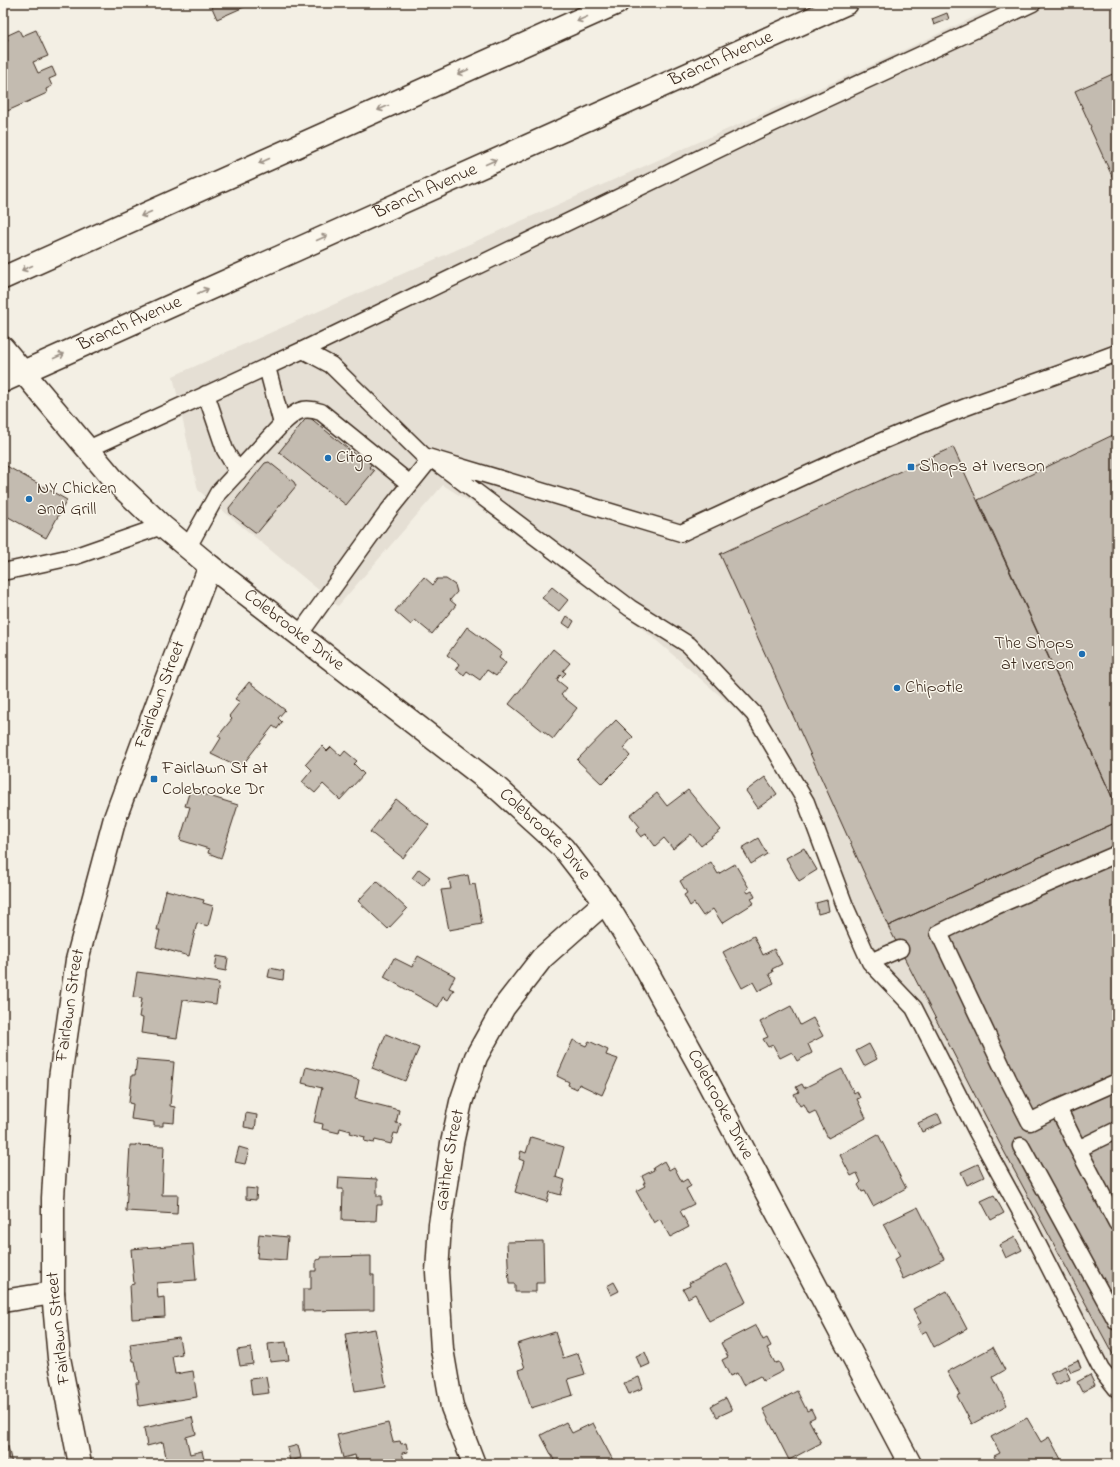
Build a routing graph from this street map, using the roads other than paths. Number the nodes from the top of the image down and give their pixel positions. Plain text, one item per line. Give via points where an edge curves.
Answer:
1 (617, 3) edge
2 (847, 3) edge
3 (1034, 3) edge
4 (3, 278) edge
5 (3, 348) edge
6 (303, 350) junction
7 (1117, 353) edge
8 (267, 367) junction
9 (24, 372) junction
10 (3, 381) edge
11 (206, 394) junction
12 (282, 424) junction
13 (88, 449) junction
14 (431, 458) junction
15 (238, 472) junction
16 (410, 484) junction
17 (162, 526) junction
18 (188, 547) junction
19 (210, 566) junction
20 (3, 572) edge
21 (299, 635) junction
22 (1117, 854) edge
23 (605, 902) junction
24 (900, 949) dead end
25 (870, 962) junction
26 (1117, 1082) edge
27 (1058, 1108) junction
28 (1117, 1130) edge
29 (1021, 1146) dead end
30 (1078, 1149) junction
31 (1117, 1223) edge
32 (53, 1293) junction
33 (3, 1301) edge
34 (1117, 1322) edge
35 (1117, 1389) edge
36 (80, 1464) edge
37 (474, 1464) edge
38 (910, 1464) edge

1 -> 4 main road
9 -> 2 main road, Branch Avenue
3 - 6 lane via 749,135
5 - 9 main road, Colebrooke Drive
6 - 8 lane
6 - 14 lane via 331,365 424,456
7 - 14 lane via 894,437 680,533
8 - 11 lane
8 - 12 lane
9 - 10 main road, Branch Avenue
9 - 13 main road, Colebrooke Drive
11 - 13 lane
11 - 15 lane via 225,450
12 - 15 lane
12 - 16 lane via 298,411 310,409 321,412
13 - 17 main road, Colebrooke Drive via 113,479
14 - 16 lane
14 - 25 lane via 630,608 689,645 754,714 806,802 845,906
15 - 18 lane via 218,493
16 - 21 lane
17 - 18 main road, Colebrooke Drive
17 - 20 lane via 76,556
18 - 19 main road, Colebrooke Drive
19 - 21 main road, Colebrooke Drive
19 - 32 main road, Fairlawn Street via 115,818 77,960 60,1078 53,1198
21 - 23 main road, Colebrooke Drive via 496,786 563,848
22 - 27 lane via 939,933 1030,1122
23 - 37 main road, Gaither Street via 542,958 504,1007 476,1057 452,1143 440,1224 437,1272 442,1349 452,1407
23 - 38 main road, Colebrooke Drive via 642,962 700,1067
24 - 25 lane
25 - 35 lane via 914,1008 1101,1369
26 - 27 lane
27 - 30 lane
28 - 30 lane
29 - 34 lane
30 - 31 lane
32 - 33 main road
32 - 36 main road, Fairlawn Street via 59,1358

